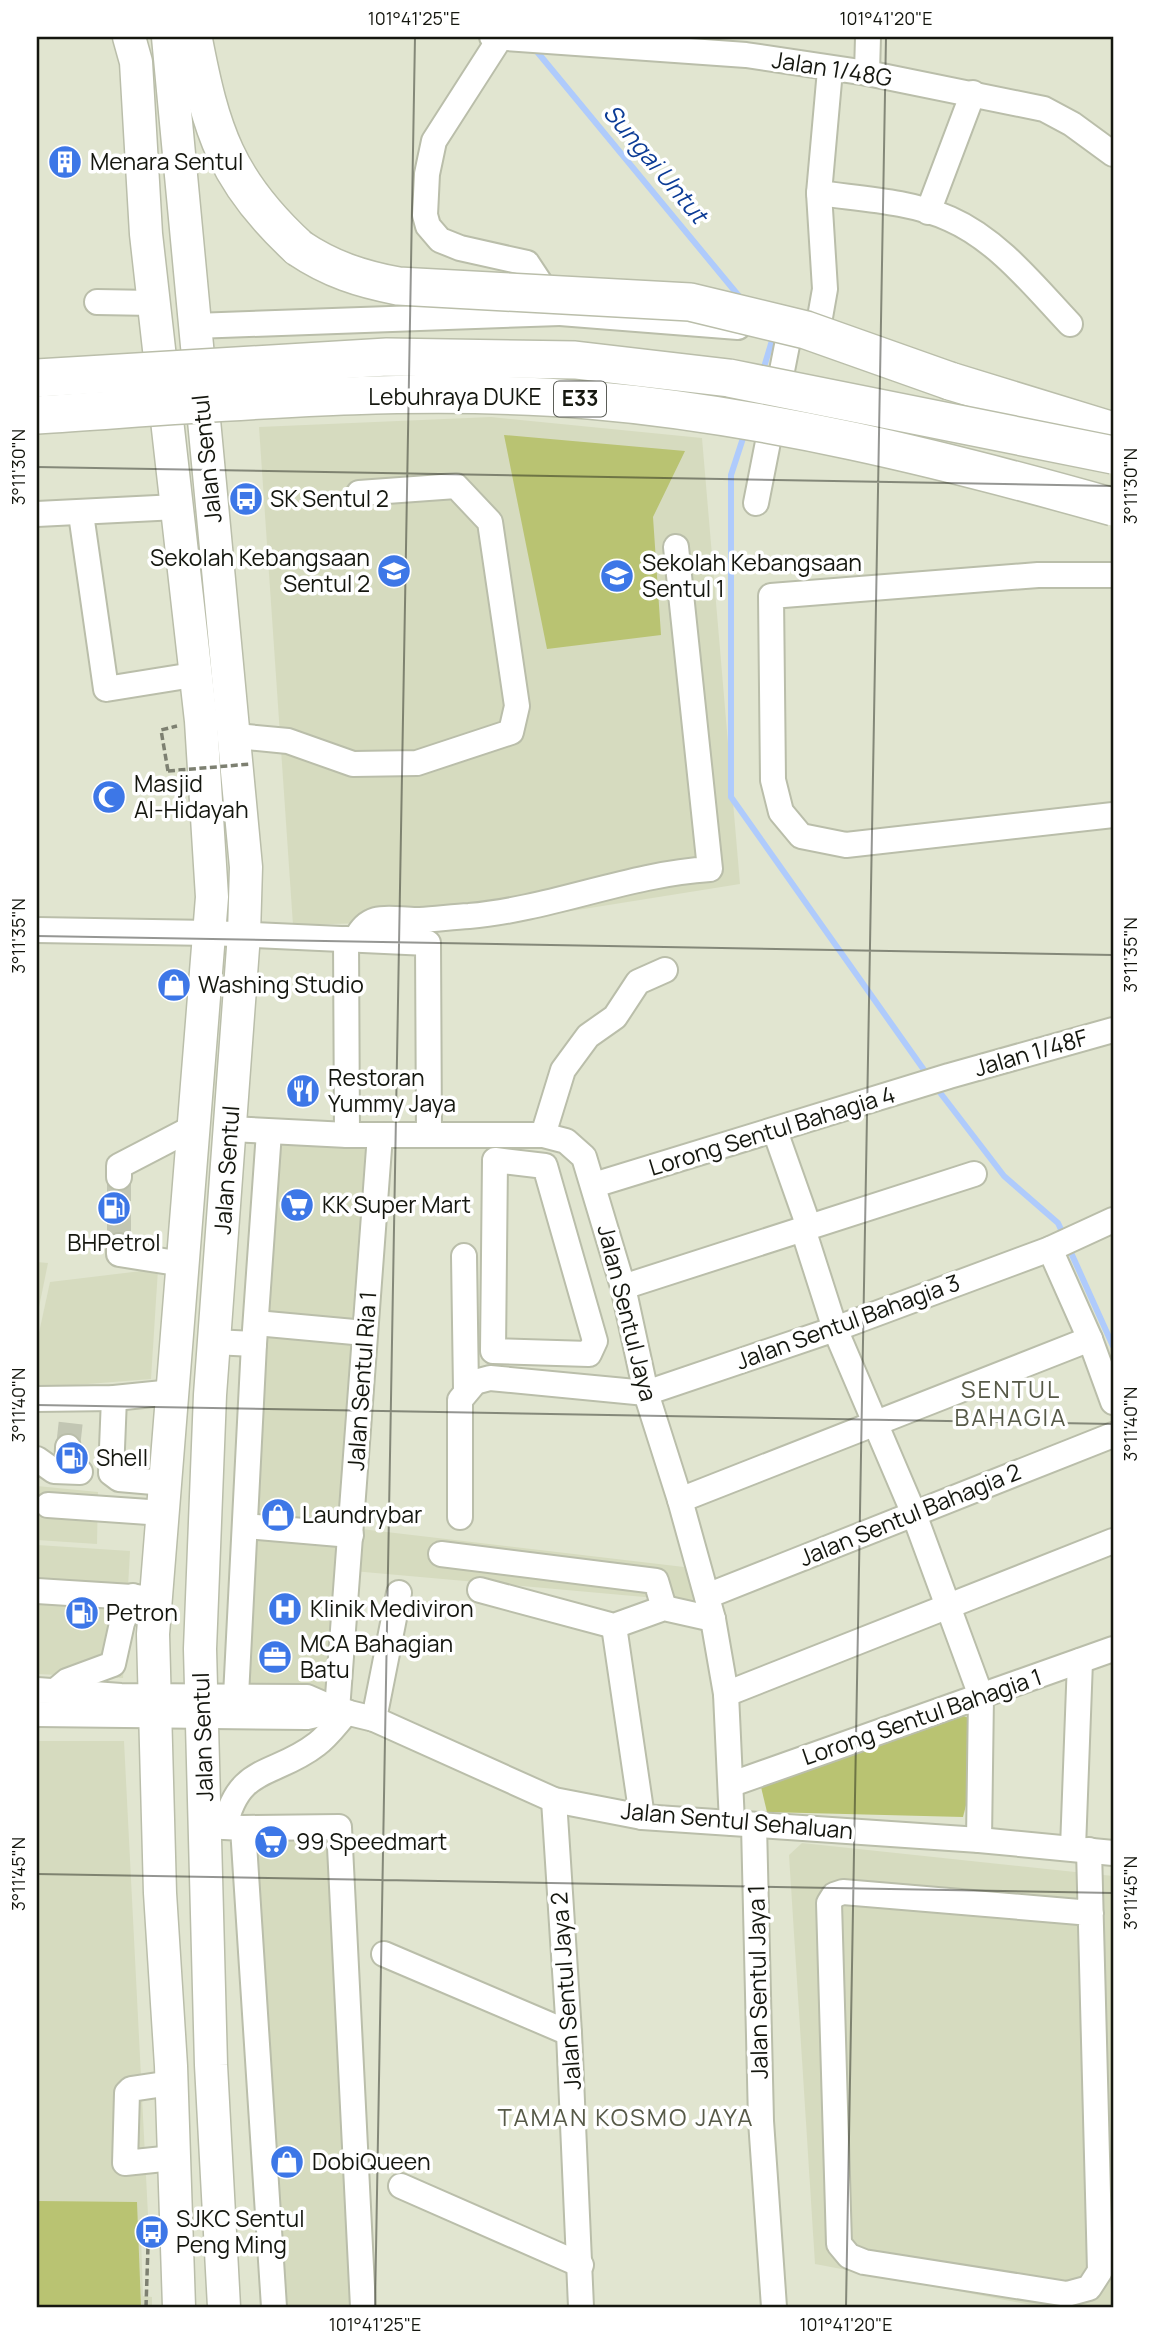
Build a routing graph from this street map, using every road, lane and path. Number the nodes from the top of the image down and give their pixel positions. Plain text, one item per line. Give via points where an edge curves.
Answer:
1 (107, 37) edge
2 (129, 37) edge
3 (154, 37) edge
4 (168, 37) edge
5 (193, 37) edge
6 (868, 37) edge
7 (502, 38) edge
8 (628, 41) edge
9 (830, 70) junction
10 (867, 73) junction
11 (973, 93) junction
12 (1113, 154) edge
13 (819, 193) junction
14 (928, 212) junction
15 (148, 248) junction
16 (188, 256) junction
17 (97, 302) dead end
18 (153, 303) junction
19 (560, 313) junction
20 (1070, 324) dead end
21 (194, 326) junction
22 (789, 335) junction
23 (37, 378) edge
24 (37, 415) edge
25 (1113, 431) edge
26 (1113, 455) edge
27 (359, 493) dead end
28 (756, 503) dead end
29 (177, 507) junction
30 (1113, 508) edge
31 (37, 514) edge
32 (81, 514) junction
33 (677, 547) dead end
34 (1113, 575) edge
35 (194, 675) junction
36 (161, 730) dead end
37 (236, 736) junction
38 (251, 764) dead end
39 (1113, 815) edge
40 (37, 930) edge
41 (210, 933) junction
42 (244, 934) junction
43 (351, 939) junction
44 (665, 970) dead end
45 (1113, 1030) edge
46 (949, 1076) joint
47 (194, 1127) junction
48 (230, 1129) junction
49 (775, 1131) junction
50 (269, 1132) junction
51 (347, 1135) junction
52 (380, 1135) junction
53 (543, 1135) junction
54 (429, 1136) junction
55 (974, 1174) dead end
56 (119, 1177) tunnel mouth
57 (594, 1185) junction
58 (1113, 1220) edge
59 (806, 1228) junction
60 (119, 1246) dead end
61 (1054, 1247) junction
62 (464, 1256) dead end
63 (183, 1264) junction
64 (623, 1287) junction
65 (835, 1329) junction
66 (634, 1330) junction
67 (365, 1333) junction
68 (255, 1334) junction
69 (1090, 1339) junction
70 (595, 1341) junction
71 (214, 1342) junction
72 (466, 1389) junction
73 (173, 1392) junction
74 (646, 1393) junction
75 (114, 1398) junction
76 (37, 1399) edge
77 (1113, 1402) edge
78 (874, 1421) junction
79 (1113, 1435) edge
80 (37, 1459) edge
81 (86, 1467) junction
82 (164, 1498) junction
83 (680, 1500) junction
84 (48, 1506) dead end
85 (914, 1514) junction
86 (460, 1517) dead end
87 (244, 1526) junction
88 (351, 1535) junction
89 (1113, 1541) edge
90 (441, 1554) dead end
91 (480, 1590) dead end
92 (37, 1591) edge
93 (399, 1593) dead end
94 (145, 1597) junction
95 (948, 1605) junction
96 (710, 1607) junction
97 (664, 1608) junction
98 (614, 1626) junction
99 (1113, 1649) edge
100 (1080, 1661) junction
101 (46, 1691) edge
102 (726, 1694) junction
103 (236, 1696) junction
104 (981, 1696) junction
105 (154, 1706) junction
106 (201, 1706) junction
107 (342, 1711) junction
108 (37, 1714) edge
109 (374, 1719) junction
110 (732, 1784) junction
111 (554, 1800) junction
112 (642, 1817) junction
113 (743, 1824) junction
114 (224, 1827) junction
115 (979, 1840) junction
116 (1081, 1849) junction
117 (1113, 1853) edge
118 (1091, 1913) junction
119 (384, 1954) dead end
120 (569, 2033) junction
121 (171, 2082) junction
122 (173, 2158) junction
123 (401, 2186) dead end
124 (581, 2265) junction
125 (146, 2284) dead end
126 (146, 2307) edge
127 (179, 2307) edge
128 (224, 2307) edge
129 (274, 2307) edge
130 (363, 2307) edge
131 (581, 2307) edge
132 (774, 2307) edge

1 - 15 main road, Jalan Sentul via 125,106
2 - 15 main road via 136,62
3 - 16 main road
4 - 16 main road, Jalan Sentul
5 - 25 highway, bridge via 220,146 256,205 299,248 326,265 398,286 690,302 806,330
6 - 10 street
7 - 8 street, Jalan 1/48G
7 - 19 street via 434,141 425,215 440,240 527,263
8 - 9 street, Jalan 1/48G
9 - 10 street, Jalan 1/48G
9 - 13 street
10 - 11 street, Jalan 1/48G
11 - 12 street, Jalan 1/48G via 1044,108
11 - 14 street
13 - 14 street
13 - 22 street via 825,289 819,323
14 - 20 street via 951,219 992,245
15 - 18 main road, Jalan Sentul
16 - 21 main road, Jalan Sentul
17 - 18 street
18 - 29 main road, Jalan Sentul
19 - 21 street
19 - 22 street
21 - 37 main road, Jalan Sentul
22 - 28 street
23 - 26 highway, Lebuhraya DUKE / E33, bridge via 387,357 575,360 729,378
24 - 30 highway, Lebuhraya DUKE / E33, bridge via 376,396 588,400 780,427
27 - 37 street via 456,486 489,522 517,706 511,732 417,763 353,764 288,741
29 - 32 street
29 - 35 main road, Jalan Sentul
31 - 32 street
32 - 35 street via 106,689
33 - 43 street via 710,869 665,872 500,913 417,920 386,916 364,925
34 - 39 street via 1038,575 771,596 773,780 781,812 801,836 846,845
35 - 41 main road, Jalan Sentul via 208,804
36 - 38 path, bridge via 168,771
37 - 42 main road, Jalan Sentul via 246,867
40 - 41 street
41 - 42 street
41 - 47 main road, Jalan Sentul
42 - 43 street
42 - 48 main road, Jalan Sentul
43 - 51 street
43 - 54 street via 428,943
44 - 53 street via 638,982 615,1017 588,1036 563,1070
45 - 46 street, Jalan 1/48F
46 - 49 street, Lorong Sentul Bahagia 4
47 - 56 street via 119,1166
47 - 63 main road, Jalan Sentul
48 - 50 street, Jalan Sentul Jaya
48 - 71 main road, Jalan Sentul
49 - 57 street, Lorong Sentul Bahagia 4
49 - 59 street
50 - 51 street, Jalan Sentul Jaya
50 - 68 street
51 - 52 street, Jalan Sentul Jaya
52 - 54 street, Jalan Sentul Jaya
52 - 67 street, Jalan Sentul Ria 1
53 - 54 street, Jalan Sentul Jaya
53 - 57 street, Jalan Sentul Jaya via 566,1141 584,1157
55 - 59 street
57 - 64 street, Jalan Sentul Jaya
58 - 61 street, Jalan Sentul Bahagia 3
59 - 64 street
59 - 65 street
60 - 63 street via 119,1254
61 - 65 street, Jalan Sentul Bahagia 3
61 - 69 street
62 - 72 street
63 - 73 main road, Jalan Sentul
64 - 66 street, Jalan Sentul Jaya
65 - 74 street, Jalan Sentul Bahagia 3
65 - 78 street
66 - 70 street
66 - 74 street, Jalan Sentul Jaya
67 - 68 street
67 - 88 street, Jalan Sentul Ria 1
68 - 71 street
68 - 87 street
69 - 77 street
69 - 78 street
70 - 70 street via 545,1166 495,1160 493,1351 589,1354
71 - 106 main road, Jalan Sentul
72 - 74 street via 489,1378
72 - 86 street via 460,1399
73 - 75 street
73 - 82 main road, Jalan Sentul
74 - 83 street, Jalan Sentul Jaya
75 - 76 street via 71,1409
75 - 81 street
78 - 83 street
78 - 85 street
79 - 85 street, Jalan Sentul Bahagia 2
80 - 81 street via 54,1471
81 - 82 street
82 - 84 street
82 - 94 main road, Jalan Sentul
83 - 96 street, Jalan Sentul Jaya
85 - 95 street
85 - 96 street, Jalan Sentul Bahagia 2
87 - 88 street
87 - 103 street
88 - 107 street, Jalan Sentul Ria 1
89 - 95 street
90 - 97 street via 656,1581
91 - 98 street
92 - 94 street
93 - 109 street
94 - 101 street via 122,1623 113,1664
94 - 105 main road, Jalan Sentul
95 - 102 street
95 - 104 street
96 - 97 street
96 - 102 street, Jalan Sentul Jaya
97 - 98 street
98 - 112 street
99 - 100 street, Lorong Sentul Bahagia 1
100 - 104 street, Lorong Sentul Bahagia 1
100 - 116 street
101 - 105 street via 121,1696
102 - 110 street, Jalan Sentul Jaya
103 - 106 street, Jalan Sentul Sehaluan
103 - 107 street, Jalan Sentul Sehaluan via 307,1698
104 - 110 street, Lorong Sentul Bahagia 1
104 - 115 street
105 - 106 street
105 - 108 street
105 - 121 main road, Jalan Sentul
106 - 107 street, Jalan Sentul Sehaluan via 307,1717
106 - 114 main road, Jalan Sentul
107 - 109 street, Jalan Sentul Sehaluan
107 - 114 street via 318,1744 251,1777 230,1804
109 - 111 street, Jalan Sentul Sehaluan
110 - 113 street, Jalan Sentul Jaya
111 - 112 street, Jalan Sentul Sehaluan
111 - 120 street, Jalan Sentul Jaya 2
112 - 113 street, Jalan Sentul Sehaluan
113 - 115 street, Jalan Sentul Sehaluan
113 - 132 street, Jalan Sentul Jaya 1
114 - 128 main road, Jalan Sentul via 211,2065
114 - 129 street
114 - 130 street via 339,1827
115 - 116 street, Jalan Sentul Sehaluan
116 - 117 street, Jalan Sentul Sehaluan
116 - 118 street
118 - 118 street via 844,1892 834,1895 829,1903 839,2244 849,2256 1067,2294 1089,2288 1100,2271
119 - 120 street
120 - 124 street, Jalan Sentul Jaya 2
121 - 122 main road, Jalan Sentul
121 - 122 street via 127,2093 125,2164
122 - 127 main road, Jalan Sentul
123 - 124 street
124 - 131 street, Jalan Sentul Jaya 2
125 - 126 path

